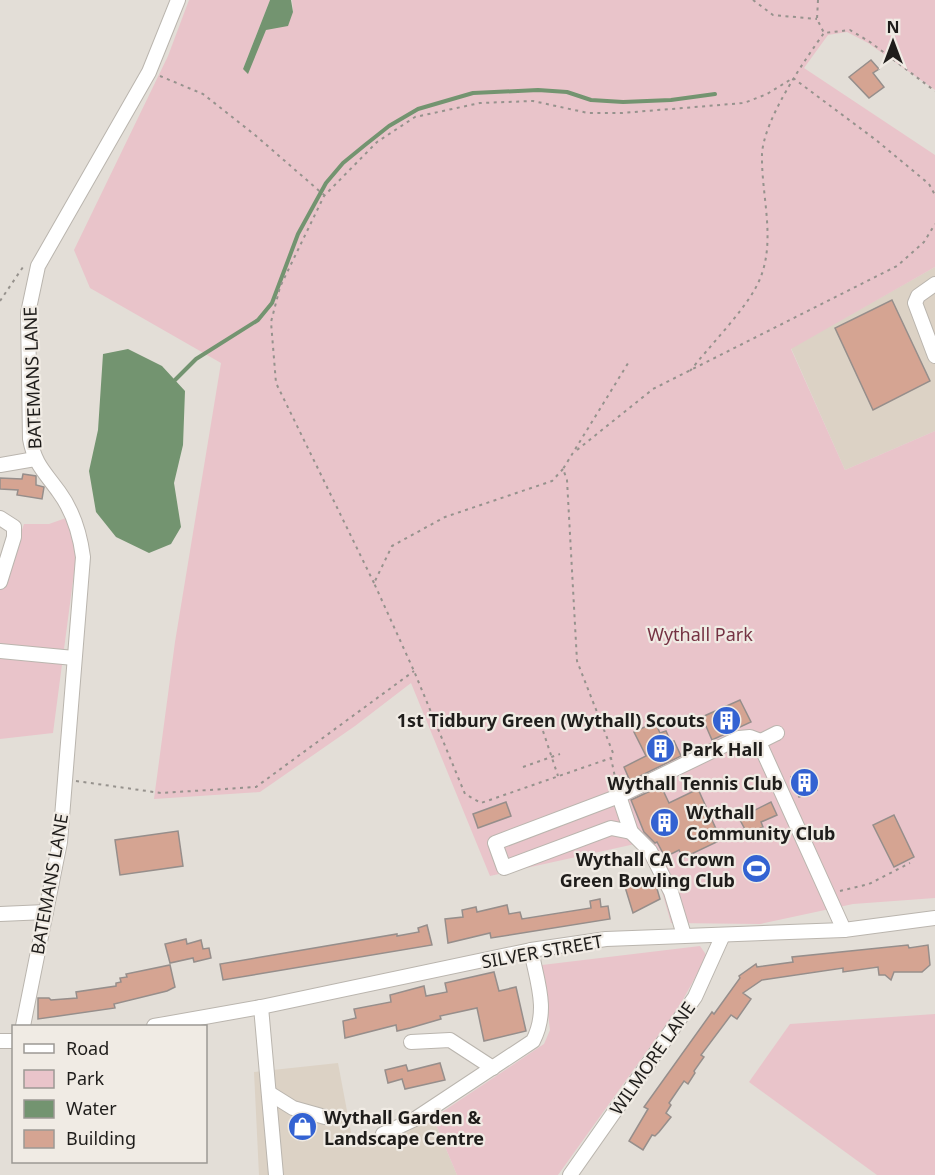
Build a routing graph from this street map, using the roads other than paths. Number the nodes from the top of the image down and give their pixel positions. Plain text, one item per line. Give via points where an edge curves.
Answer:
1 (178, 0) edge
2 (935, 284) edge
3 (935, 356) edge
4 (35, 459) junction
5 (0, 465) edge
6 (0, 518) edge
7 (0, 582) edge
8 (0, 651) edge
9 (74, 658) junction
10 (777, 733) dead end
11 (759, 742) junction
12 (619, 796) junction
13 (631, 832) junction
14 (46, 912) junction
15 (0, 914) edge
16 (935, 918) edge
17 (844, 930) junction
18 (684, 935) junction
19 (723, 936) junction
20 (531, 950) junction
21 (261, 1007) junction
22 (23, 1025) edge
23 (160, 1025) edge
24 (411, 1042) dead end
25 (493, 1068) junction
26 (269, 1093) junction
27 (325, 1117) dead end
28 (383, 1134) dead end
29 (276, 1175) edge
30 (570, 1175) edge

1 - 4 street, BATEMANS LANE via 149,72 54,235 31,288 30,428
2 - 3 street via 918,296 915,303
4 - 5 street
4 - 9 street, BATEMANS LANE via 66,503 81,544
6 - 7 street via 14,527 14,537
8 - 9 street
9 - 14 street, BATEMANS LANE via 60,842
10 - 11 street
11 - 12 street via 750,737 739,738
11 - 17 street
12 - 13 street
12 - 13 street via 495,843 504,868 611,828
13 - 18 street via 650,851 671,892
14 - 15 street
14 - 22 street, BATEMANS LANE
16 - 17 street, SILVER STREET
17 - 19 street, SILVER STREET
18 - 19 street, SILVER STREET
18 - 20 street, SILVER STREET via 606,939
19 - 30 street, WILMORE LANE via 695,997
20 - 21 street, SILVER STREET
20 - 25 street via 542,1025 533,1041
21 - 23 street, SILVER STREET
21 - 26 street
24 - 25 street via 450,1040
25 - 28 street via 415,1119
26 - 27 street via 293,1108
26 - 29 street

